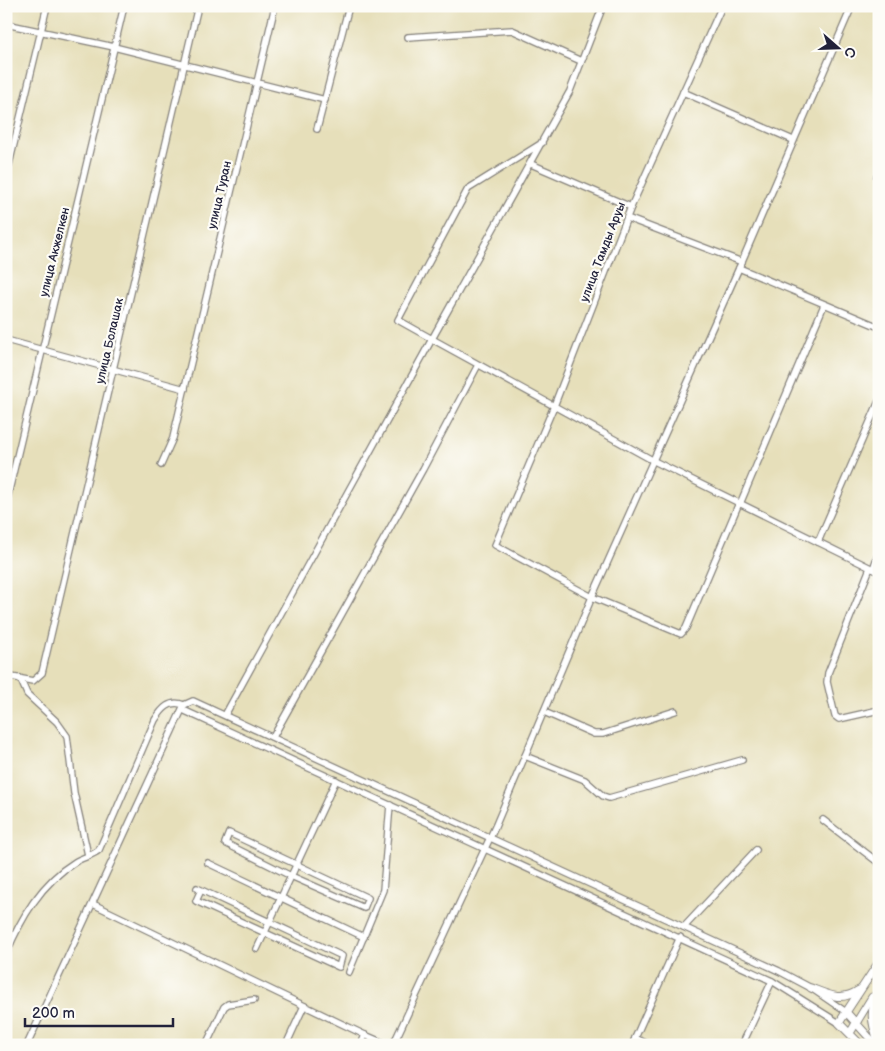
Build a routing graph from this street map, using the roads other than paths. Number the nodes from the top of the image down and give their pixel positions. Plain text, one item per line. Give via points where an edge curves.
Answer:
1 (47, 6) edge
2 (124, 6) edge
3 (198, 6) edge
4 (275, 6) edge
5 (349, 6) edge
6 (603, 6) edge
7 (722, 6) edge
8 (852, 6) edge
9 (6, 24) edge
10 (41, 32) junction
11 (408, 37) dead end
12 (114, 47) junction
13 (581, 61) junction
14 (183, 64) junction
15 (257, 81) junction
16 (683, 92) junction
17 (325, 100) junction
18 (317, 129) dead end
19 (793, 140) junction
20 (542, 143) junction
21 (531, 164) junction
22 (6, 177) edge
23 (631, 207) junction
24 (627, 218) junction
25 (742, 262) junction
26 (739, 268) junction
27 (824, 305) junction
28 (879, 327) edge
29 (432, 339) junction
30 (6, 340) edge
31 (41, 350) junction
32 (478, 365) junction
33 (114, 369) junction
34 (185, 389) junction
35 (879, 401) edge
36 (554, 406) junction
37 (654, 461) junction
38 (161, 465) dead end
39 (6, 503) edge
40 (740, 503) junction
41 (818, 542) junction
42 (879, 552) edge
43 (874, 569) edge
44 (592, 597) junction
45 (6, 676) edge
46 (20, 678) junction
47 (184, 707) junction
48 (675, 710) dead end
49 (879, 710) edge
50 (544, 712) junction
51 (225, 715) junction
52 (272, 737) junction
53 (525, 756) junction
54 (742, 760) dead end
55 (336, 780) junction
56 (390, 805) junction
57 (823, 820) dead end
58 (495, 827) junction
59 (480, 833) junction
60 (490, 838) junction
61 (500, 843) junction
62 (485, 849) junction
63 (756, 850) dead end
64 (88, 855) junction
65 (879, 862) edge
66 (208, 863) dead end
67 (296, 865) junction
68 (291, 876) junction
69 (281, 898) junction
70 (93, 904) junction
71 (270, 922) junction
72 (684, 926) junction
73 (265, 933) junction
74 (364, 937) junction
75 (680, 937) junction
76 (257, 949) dead end
77 (6, 954) edge
78 (879, 962) edge
79 (349, 972) dead end
80 (772, 981) junction
81 (863, 987) junction
82 (811, 988) junction
83 (879, 988) edge
84 (254, 1000) dead end
85 (304, 1006) junction
86 (846, 1012) junction
87 (857, 1022) junction
88 (839, 1023) junction
89 (850, 1033) junction
90 (365, 1035) junction
91 (634, 1042) edge
92 (879, 1042) edge
93 (27, 1045) edge
94 (206, 1045) edge
95 (286, 1045) edge
96 (361, 1045) edge
97 (388, 1045) edge
98 (394, 1045) edge
99 (650, 1045) edge
100 (742, 1045) edge
101 (861, 1045) edge
102 (876, 1045) edge

1 - 10 street
2 - 12 street, улица Акжелкен
3 - 14 street, улица Болашак
4 - 15 street, улица Туран
5 - 17 street
6 - 13 street
7 - 16 street, улица Тамды Аруы
8 - 19 street
9 - 10 street
10 - 12 street
10 - 22 street
11 - 13 street via 512,30
12 - 14 street
12 - 31 street, улица Акжелкен
13 - 20 street via 570,91
14 - 15 street
14 - 33 street, улица Болашак
15 - 17 street
15 - 34 street, улица Туран
16 - 19 street
16 - 23 street, улица Тамды Аруы
17 - 18 street
19 - 25 street
20 - 21 street
20 - 29 street via 468,190 398,320
21 - 23 street
21 - 29 street
23 - 24 street, улица Тамды Аруы
24 - 25 street
24 - 36 street, улица Тамды Аруы
25 - 26 street
26 - 27 street
26 - 37 street
27 - 28 street
27 - 40 street
29 - 32 street
29 - 51 street
30 - 31 street
31 - 33 street
31 - 39 street, улица Акжелкен
32 - 36 street
32 - 52 street
33 - 34 street
33 - 46 street, улица Болашак via 42,673 33,681
34 - 38 street, улица Туран via 173,438
35 - 41 street
36 - 37 street
36 - 44 street, улица Тамды Аруы via 494,542 497,548
37 - 40 street
37 - 44 street
40 - 41 street
40 - 44 street via 681,634
41 - 43 street
42 - 43 street
43 - 49 street via 827,678 839,719
44 - 50 street
45 - 46 street
46 - 64 street via 28,694 67,736 74,793
47 - 51 street via 193,701
47 - 55 street
47 - 64 street via 173,704 164,707 155,720 106,836 99,850
47 - 70 street
48 - 50 street via 603,734 594,734
50 - 53 street
51 - 52 street
52 - 59 street
53 - 54 street via 586,780 609,798
53 - 58 street
55 - 56 street
55 - 67 street
56 - 62 street
56 - 74 street via 383,890
57 - 65 street
58 - 59 street
58 - 60 street
58 - 61 street
59 - 60 street
60 - 61 street
60 - 62 street
61 - 72 street
62 - 75 street
62 - 98 street
63 - 72 street
64 - 77 street via 75,862 41,892 26,912
66 - 69 street
67 - 68 street
67 - 68 street via 228,833 225,843
67 - 68 street via 368,899 362,908
68 - 69 street
69 - 71 street
69 - 74 street
70 - 85 street
70 - 93 street
71 - 73 street
71 - 73 street via 199,889 196,901
71 - 73 street via 342,956 339,967
72 - 82 street
73 - 76 street
74 - 79 street
75 - 80 street
75 - 91 street
78 - 81 main road
80 - 88 street
80 - 100 street
81 - 82 main road via 845,998 836,998
81 - 86 main road
82 - 86 street
83 - 87 main road
83 - 92 main road via 871,1014
84 - 94 street via 224,1007
85 - 90 street
85 - 95 street
86 - 87 main road
86 - 88 main road
87 - 89 main road
87 - 102 main road
88 - 89 main road
89 - 101 main road
90 - 96 street
90 - 97 street
91 - 99 street

